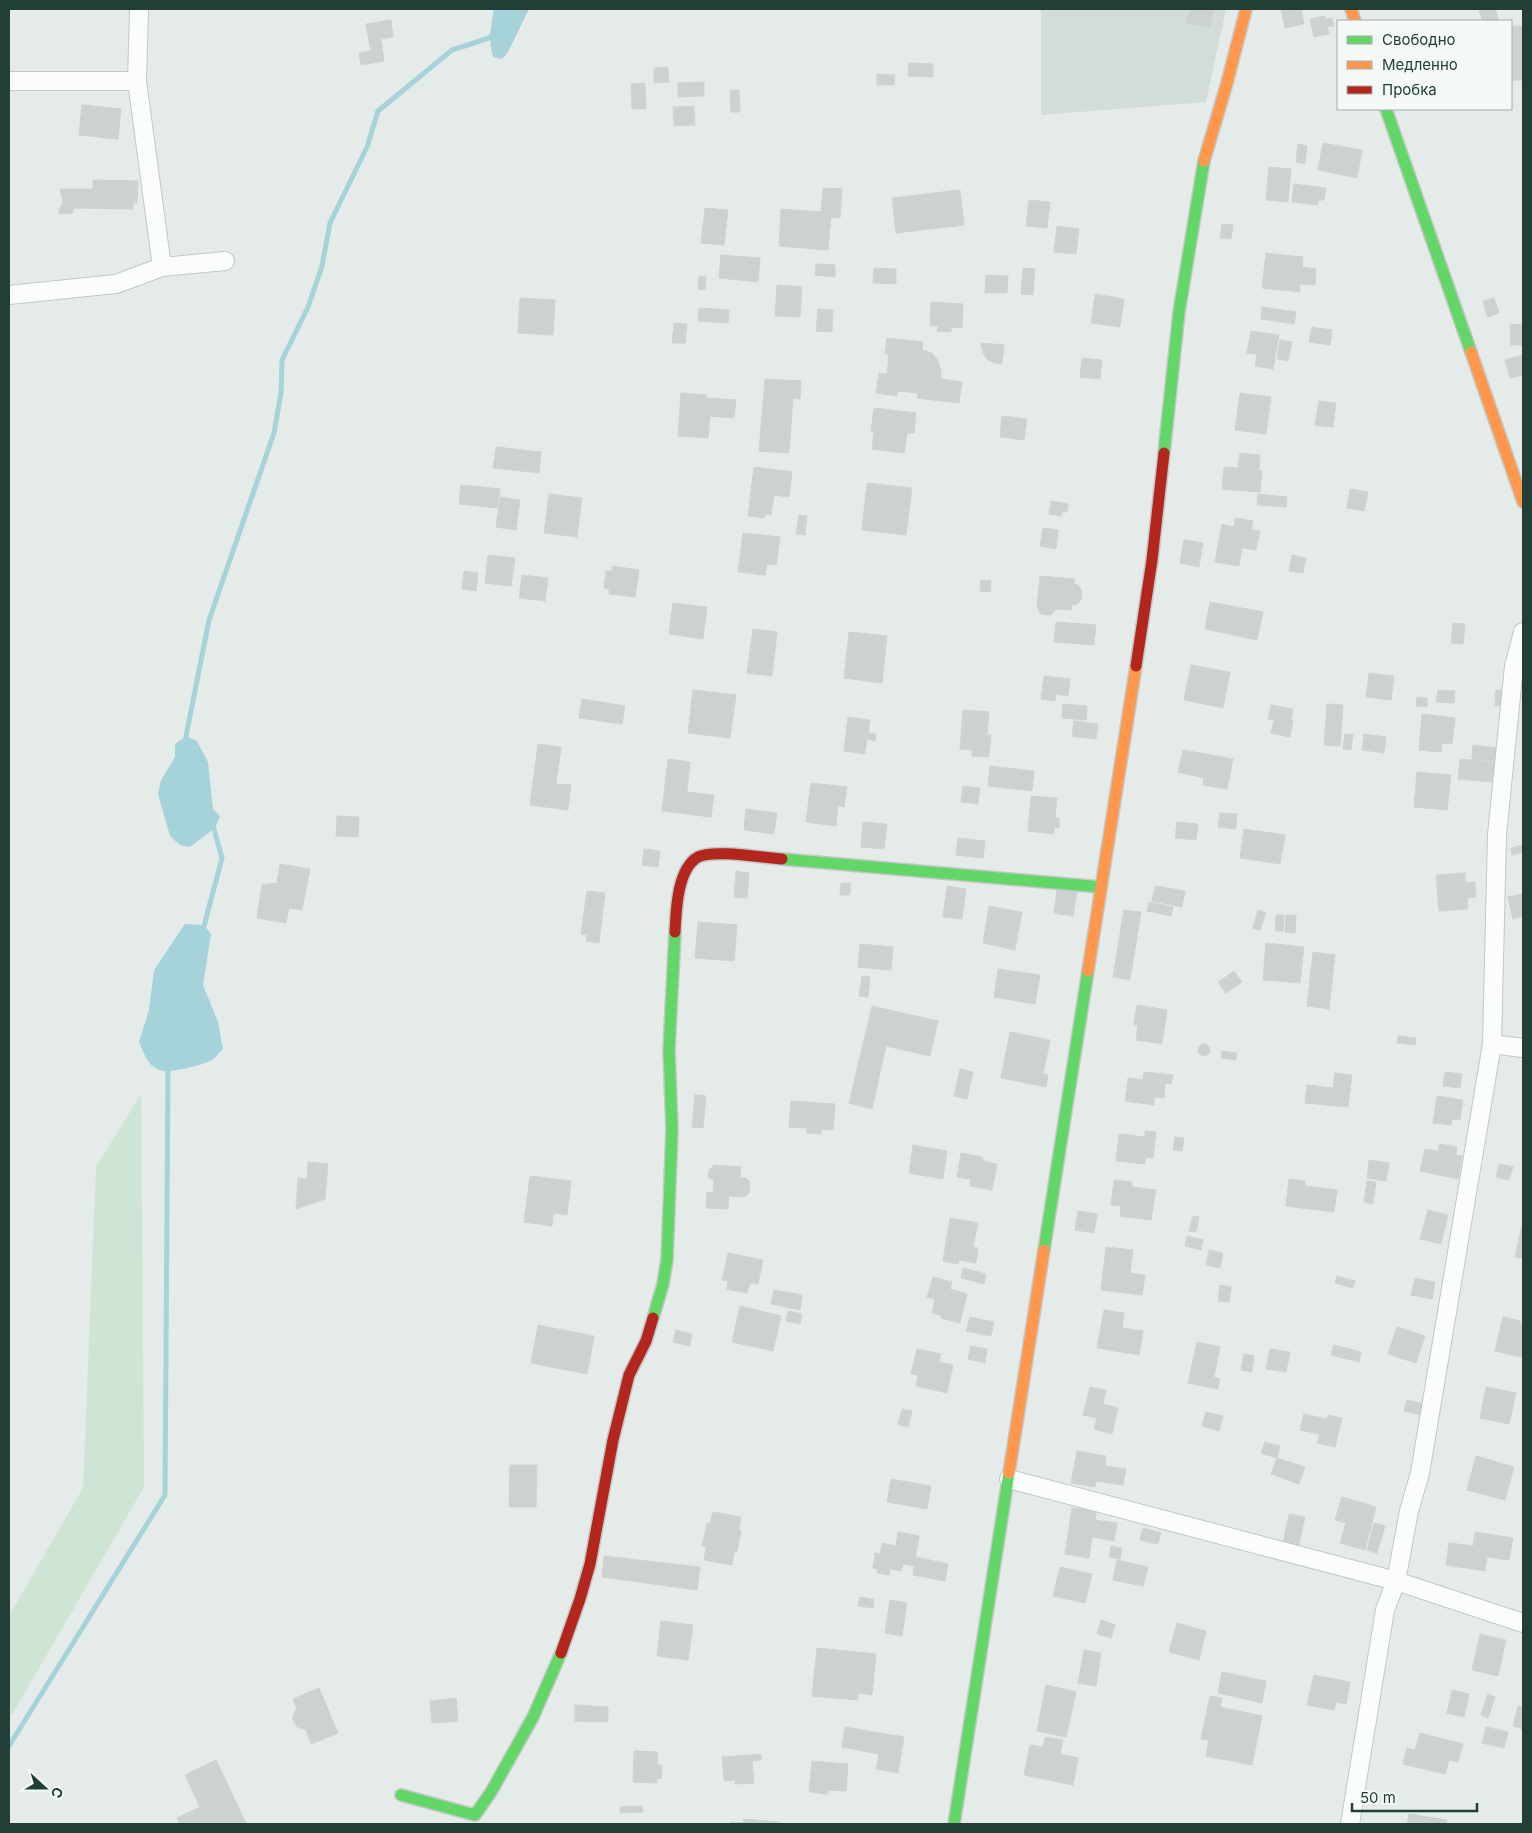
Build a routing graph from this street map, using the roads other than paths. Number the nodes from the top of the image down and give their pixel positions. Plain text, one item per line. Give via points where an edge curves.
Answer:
1 (139, 9) edge
2 (1246, 9) edge
3 (9, 81) edge
4 (137, 81) junction
5 (1386, 110) edge
6 (225, 261) dead end
7 (162, 267) junction
8 (9, 295) edge
9 (1523, 502) edge
10 (1523, 632) edge
11 (1101, 887) junction
12 (1492, 1044) junction
13 (1523, 1048) edge
14 (1009, 1480) junction
15 (1396, 1581) junction
16 (1523, 1623) edge
17 (401, 1795) dead end
18 (476, 1819) edge
19 (954, 1824) edge
20 (1350, 1824) edge

1 - 4 street
2 - 11 street via 1201,177 1179,312 1140,648
3 - 4 street
4 - 7 street
5 - 9 street
6 - 7 street
7 - 8 street via 116,284
10 - 12 street via 1514,666 1497,835
11 - 14 street
11 - 18 street via 721,854 703,855 690,863 677,901 669,1050 672,1130 667,1260 663,1284 646,1341 629,1375 613,1440 590,1564 577,1608 533,1717
12 - 13 street
12 - 15 street via 1420,1473
14 - 15 street
14 - 19 street
15 - 16 street
15 - 20 street via 1385,1610
17 - 18 street

